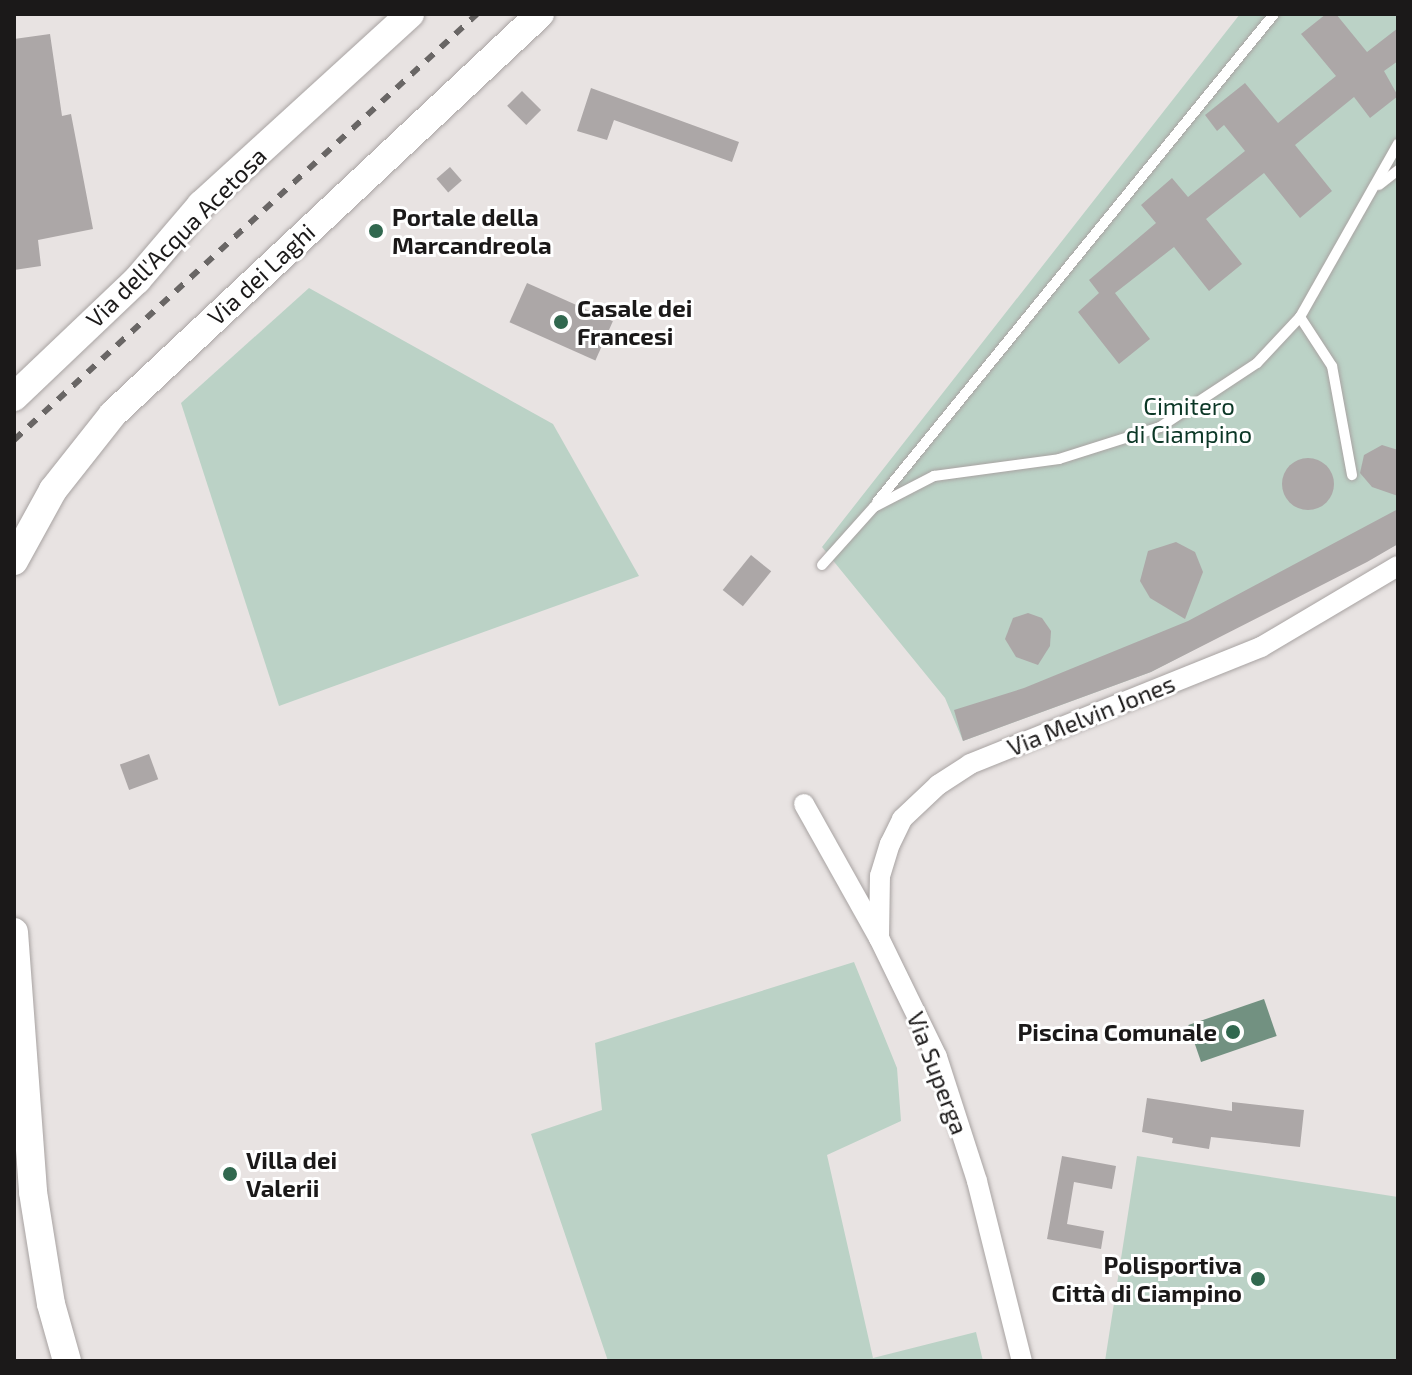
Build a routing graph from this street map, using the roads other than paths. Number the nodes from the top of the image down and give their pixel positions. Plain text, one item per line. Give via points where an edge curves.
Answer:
1 (410, 14) edge
2 (540, 14) edge
3 (1274, 14) edge
4 (1398, 144) edge
5 (1398, 170) edge
6 (1375, 189) junction
7 (1300, 317) junction
8 (14, 397) edge
9 (1352, 475) dead end
10 (874, 507) junction
11 (14, 561) edge
12 (822, 565) dead end
13 (1398, 566) edge
14 (804, 804) dead end
15 (14, 932) edge
16 (879, 938) junction
17 (67, 1361) edge
18 (1022, 1361) edge

1 - 8 main road, Via dell'Acqua Acetosa via 201,205 137,280
2 - 11 main road, Via dei Laghi via 113,414 53,490
3 - 10 lane
4 - 6 lane
5 - 6 lane
6 - 7 lane
7 - 9 lane via 1332,366
7 - 10 lane via 1257,363 1160,427 1059,459 934,476
10 - 12 lane
13 - 16 street, Via Melvin Jones via 1261,647 970,764 938,785 902,819 890,844 880,876
14 - 16 street, Via Superga
15 - 17 main road via 33,1192 51,1304
16 - 18 street, Via Superga via 949,1092

